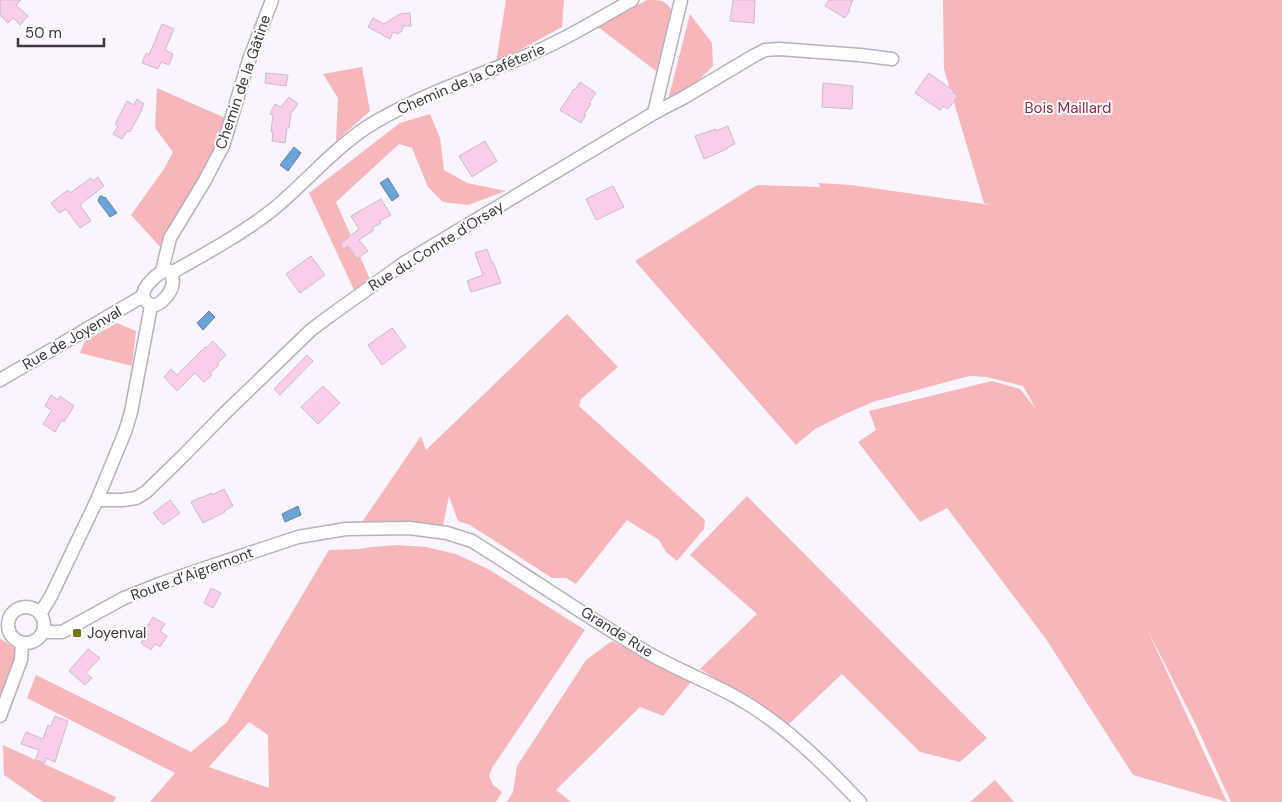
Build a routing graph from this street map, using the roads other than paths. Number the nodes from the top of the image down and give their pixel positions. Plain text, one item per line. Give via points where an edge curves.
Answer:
1 (272, 0) edge
2 (632, 0) edge
3 (680, 0) edge
4 (892, 60) dead end
5 (654, 113) junction
6 (167, 272) junction
7 (147, 301) junction
8 (0, 380) edge
9 (97, 500) junction
10 (346, 528) joint
11 (40, 614) junction
12 (4, 630) edge
13 (43, 632) junction
14 (22, 643) junction
15 (0, 716) edge
16 (860, 802) edge

1 - 6 street, Chemin de la Gâtine via 249,60 223,146 170,238
2 - 6 street, Chemin de la Caféterie via 544,48 413,101 374,123 350,139 256,222
3 - 5 street
4 - 5 street, Rue du Comte d'Orsay via 765,50
5 - 9 street, Rue du Comte d'Orsay via 404,263 331,315 311,330 146,492 136,498
6 - 7 street via 155,276 148,285 144,291
6 - 7 street, Chemin de la Gâtine via 173,279 172,287 154,306
7 - 8 street, Rue de Joyenval
7 - 9 street via 131,412
9 - 11 street
10 - 13 street, Route d’Aigremont via 298,537 202,569 124,598 62,632
10 - 16 street, Grande Rue via 409,528 447,533 472,541 649,653 737,698 772,721 814,756
11 - 12 street via 26,607 15,611
11 - 13 street
12 - 14 street
13 - 14 street via 38,639
14 - 15 street via 21,660

